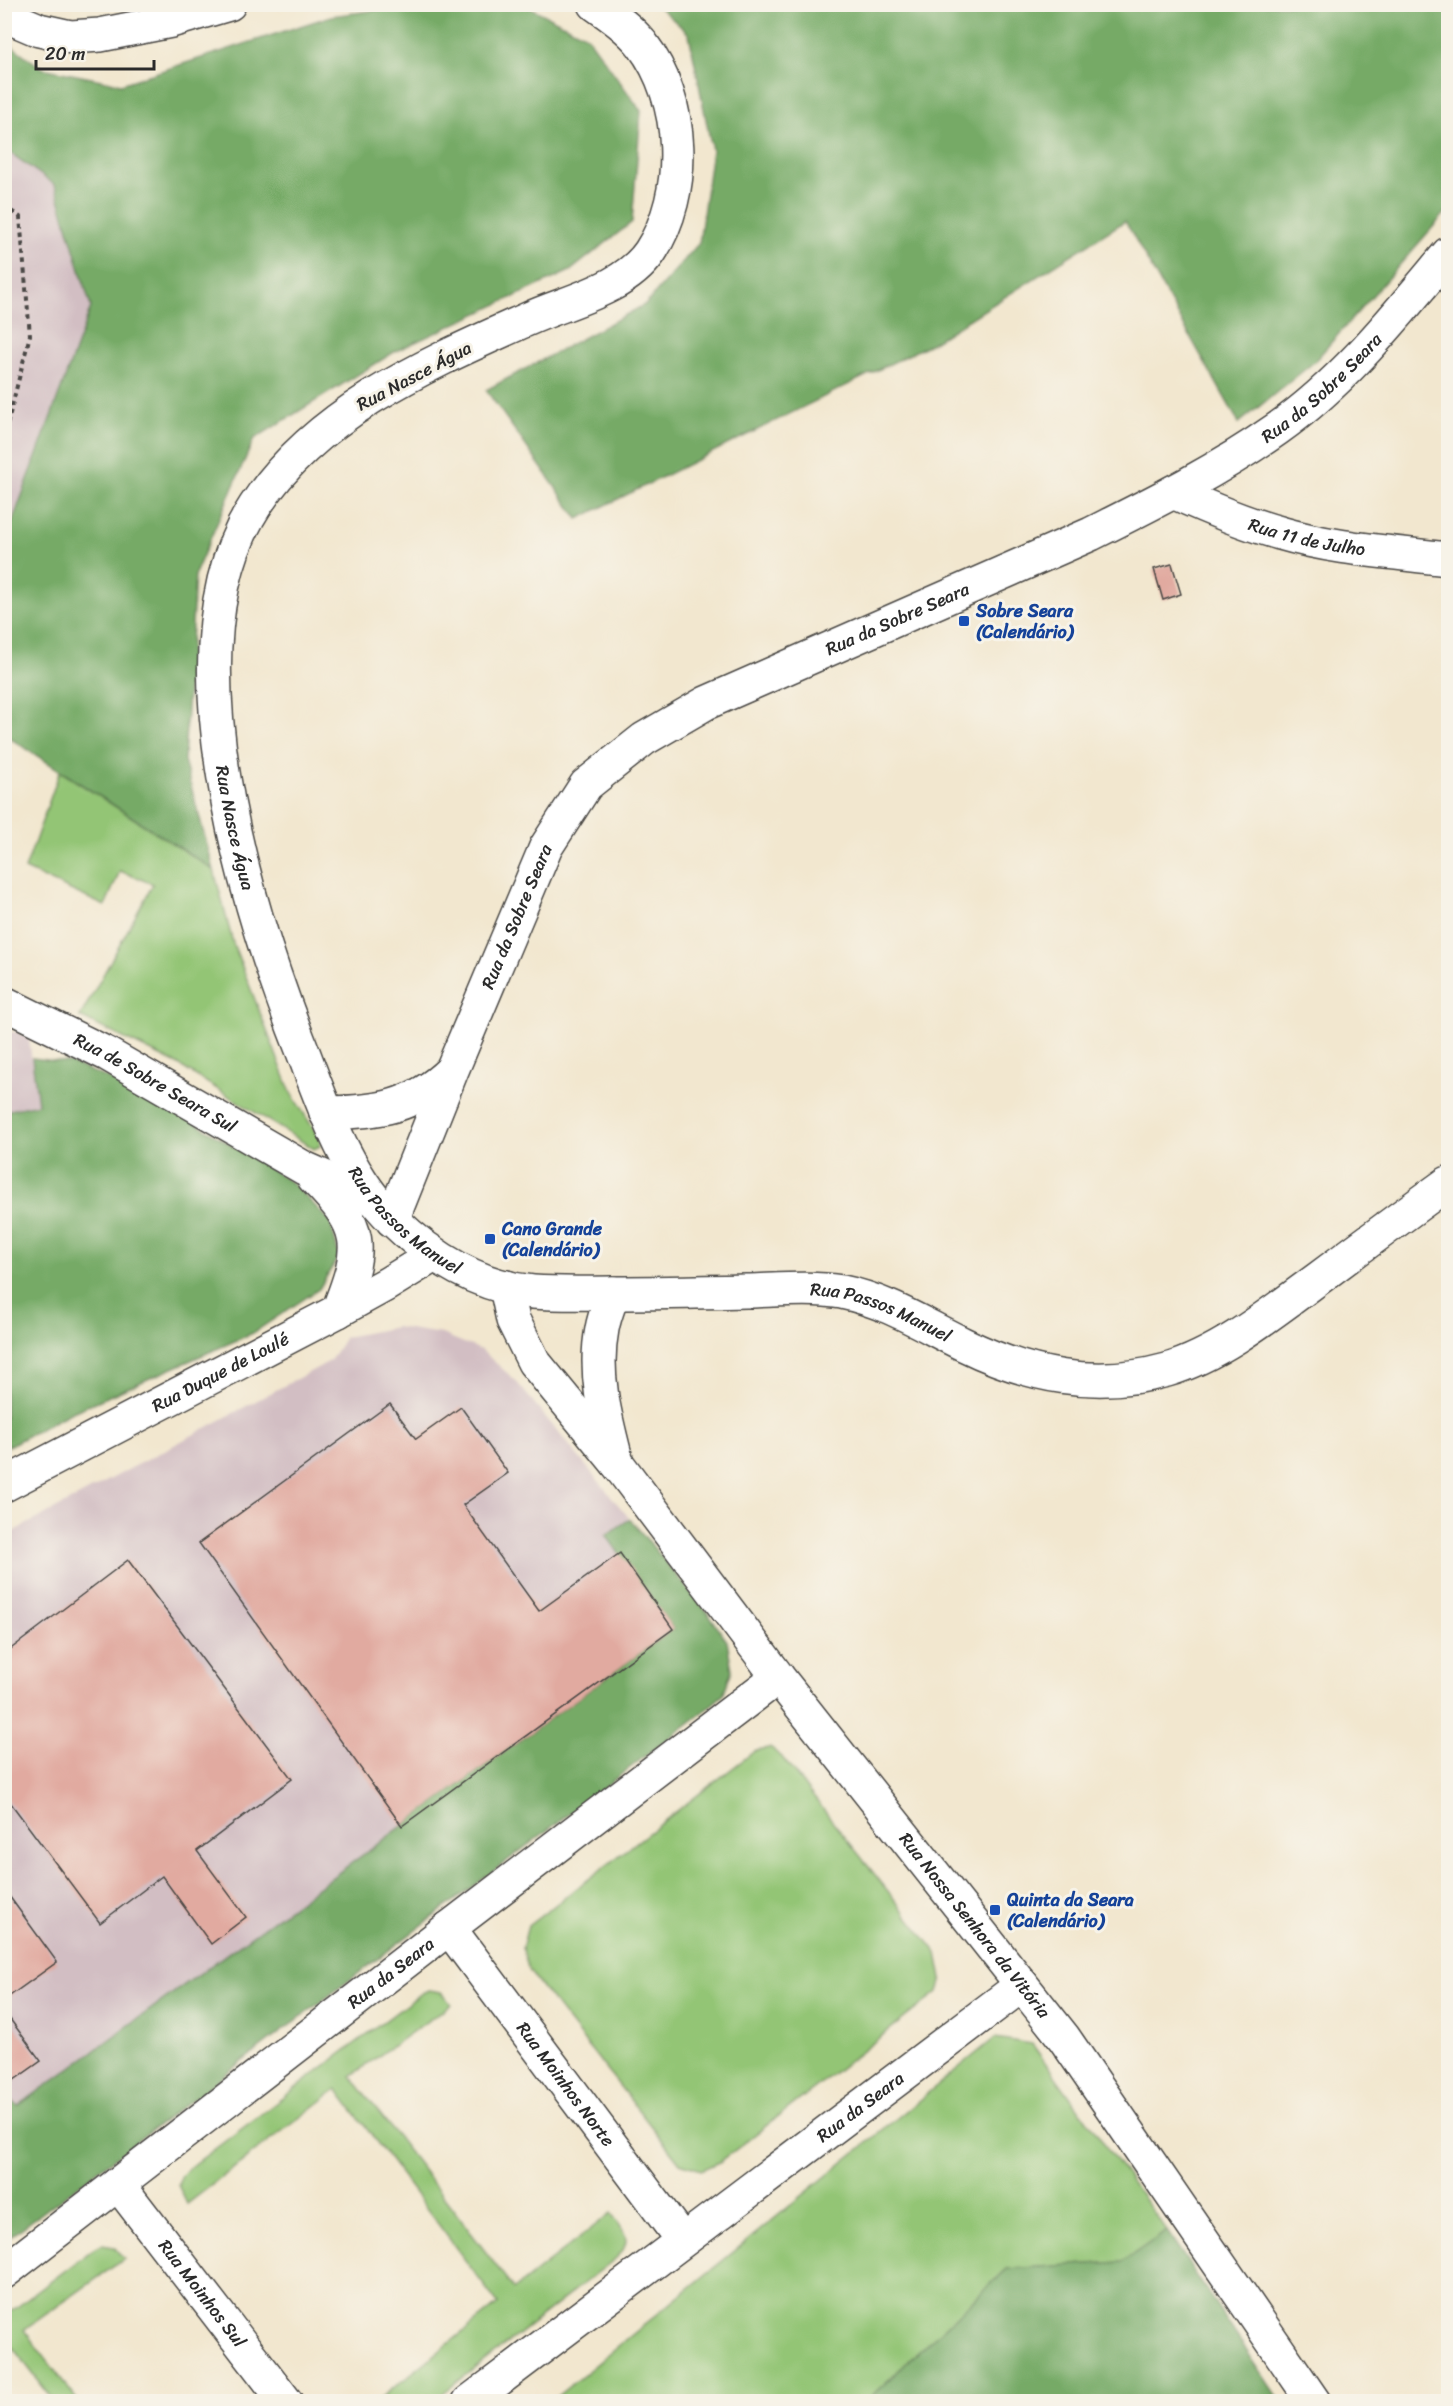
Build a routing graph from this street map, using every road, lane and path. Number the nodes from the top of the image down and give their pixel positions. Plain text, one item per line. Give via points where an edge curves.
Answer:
1 (229, 4) edge
2 (595, 4) edge
3 (4, 15) edge
4 (4, 206) edge
5 (1449, 254) edge
6 (4, 437) edge
7 (1173, 492) junction
8 (1449, 559) edge
9 (4, 1003) edge
10 (452, 1070) junction
11 (326, 1113) junction
12 (304, 1168) junction
13 (1449, 1183) edge
14 (383, 1210) junction
15 (434, 1255) junction
16 (506, 1287) junction
17 (613, 1293) junction
18 (338, 1311) junction
19 (617, 1463) junction
20 (4, 1485) edge
21 (778, 1677) junction
22 (449, 1928) junction
23 (1022, 1985) junction
24 (118, 2184) junction
25 (682, 2240) junction
26 (4, 2272) edge
27 (286, 2402) edge
28 (469, 2402) edge
29 (1314, 2402) edge

1 - 3 street via 100,36 71,37 39,30
2 - 11 street, Rua Nasce Água via 641,43 662,76 675,121 678,163 668,214 649,254 620,280 411,374 344,414 288,465 254,507 234,547 222,592 215,638 214,687 224,785 245,879 283,1002
4 - 6 path via 20,217 30,335
5 - 7 street, Rua da Sobre Seara via 1332,383 1279,428
7 - 8 street, Rua 11 de Julho via 1226,516 1282,534
7 - 10 street, Rua da Sobre Seara via 1091,534 706,703 613,761 586,785 546,847
9 - 12 street, Rua de Sobre Seara Sul via 107,1054
10 - 11 street, Rua da Sobre Seara via 425,1093 404,1104
10 - 14 street, Rua da Sobre Seara
11 - 14 street, Rua Passos Manuel via 343,1149
12 - 14 street, Rua de Sobre Seara Sul
12 - 18 street, Rua de Sobre Seara Sul via 348,1216 354,1234 353,1272
13 - 17 street, Rua Passos Manuel via 1274,1311 1202,1356 1167,1370 1132,1376 1063,1378 1027,1371 872,1299 839,1292 805,1289
14 - 15 street, Rua Passos Manuel
15 - 16 street, Rua Passos Manuel via 457,1269
15 - 18 street, Rua Duque de Loulé
16 - 17 street, Rua Passos Manuel via 532,1292
16 - 19 street, Rua Nossa Senhora da Vitória via 513,1320 534,1362
17 - 19 street, Rua Nossa Senhora da Vitória via 602,1330 598,1370
18 - 20 street, Rua Duque de Loulé
19 - 21 street, Rua Nossa Senhora da Vitória
21 - 22 street, Rua da Seara
21 - 23 street, Rua Nossa Senhora da Vitória
22 - 24 street, Rua da Seara
22 - 25 street, Rua Moinhos Norte
23 - 25 street, Rua da Seara
23 - 29 street, Rua Nossa Senhora da Vitória via 1064,2038
24 - 26 street, Rua da Seara
24 - 27 street, Rua Moinhos Sul
25 - 28 street, Rua da Seara

